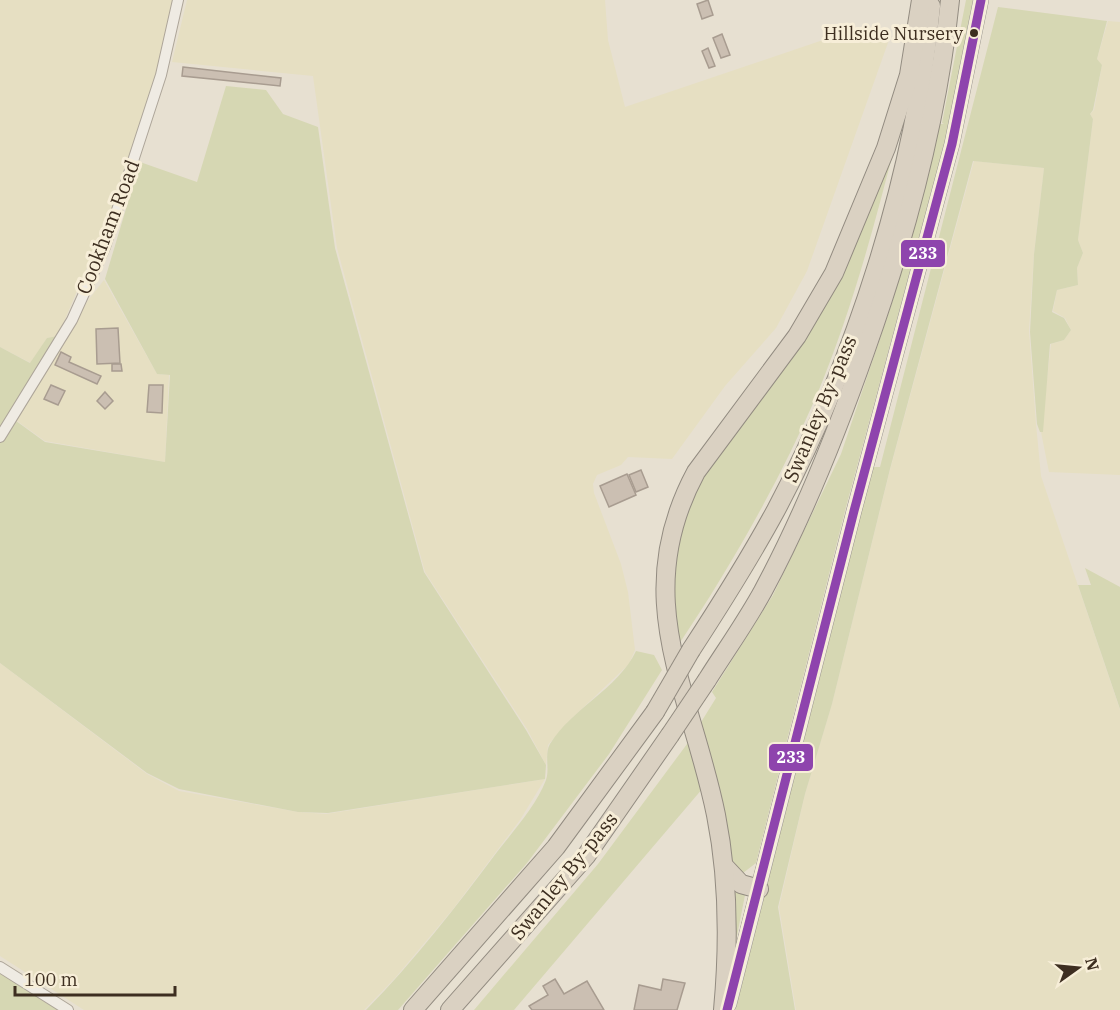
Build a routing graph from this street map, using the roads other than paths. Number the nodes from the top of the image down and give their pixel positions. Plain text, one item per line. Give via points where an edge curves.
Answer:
1 (178, 0) edge
2 (921, 0) edge
3 (932, 0) edge
4 (950, 0) edge
5 (981, 0) edge
6 (915, 155) junction
7 (0, 437) edge
8 (725, 867) junction
9 (759, 889) junction
10 (0, 967) edge
11 (68, 1010) edge
12 (413, 1010) edge
13 (450, 1010) edge
14 (725, 1010) edge

1 - 7 street, Cookham Road via 161,75 105,247 72,320
2 - 8 highway via 909,75 886,148 834,273 797,336 696,472 670,535 663,589 670,646 716,813
3 - 6 highway
4 - 6 highway via 946,34
5 - 9 main road via 952,144 859,491
6 - 12 highway, Swanley By-pass, bridge via 873,281 818,424 776,510 655,712 556,847
6 - 13 highway, Swanley By-pass, bridge via 893,272 831,448 762,592 707,680 586,856
8 - 9 highway via 741,884
8 - 14 highway
9 - 14 main road
10 - 11 street

